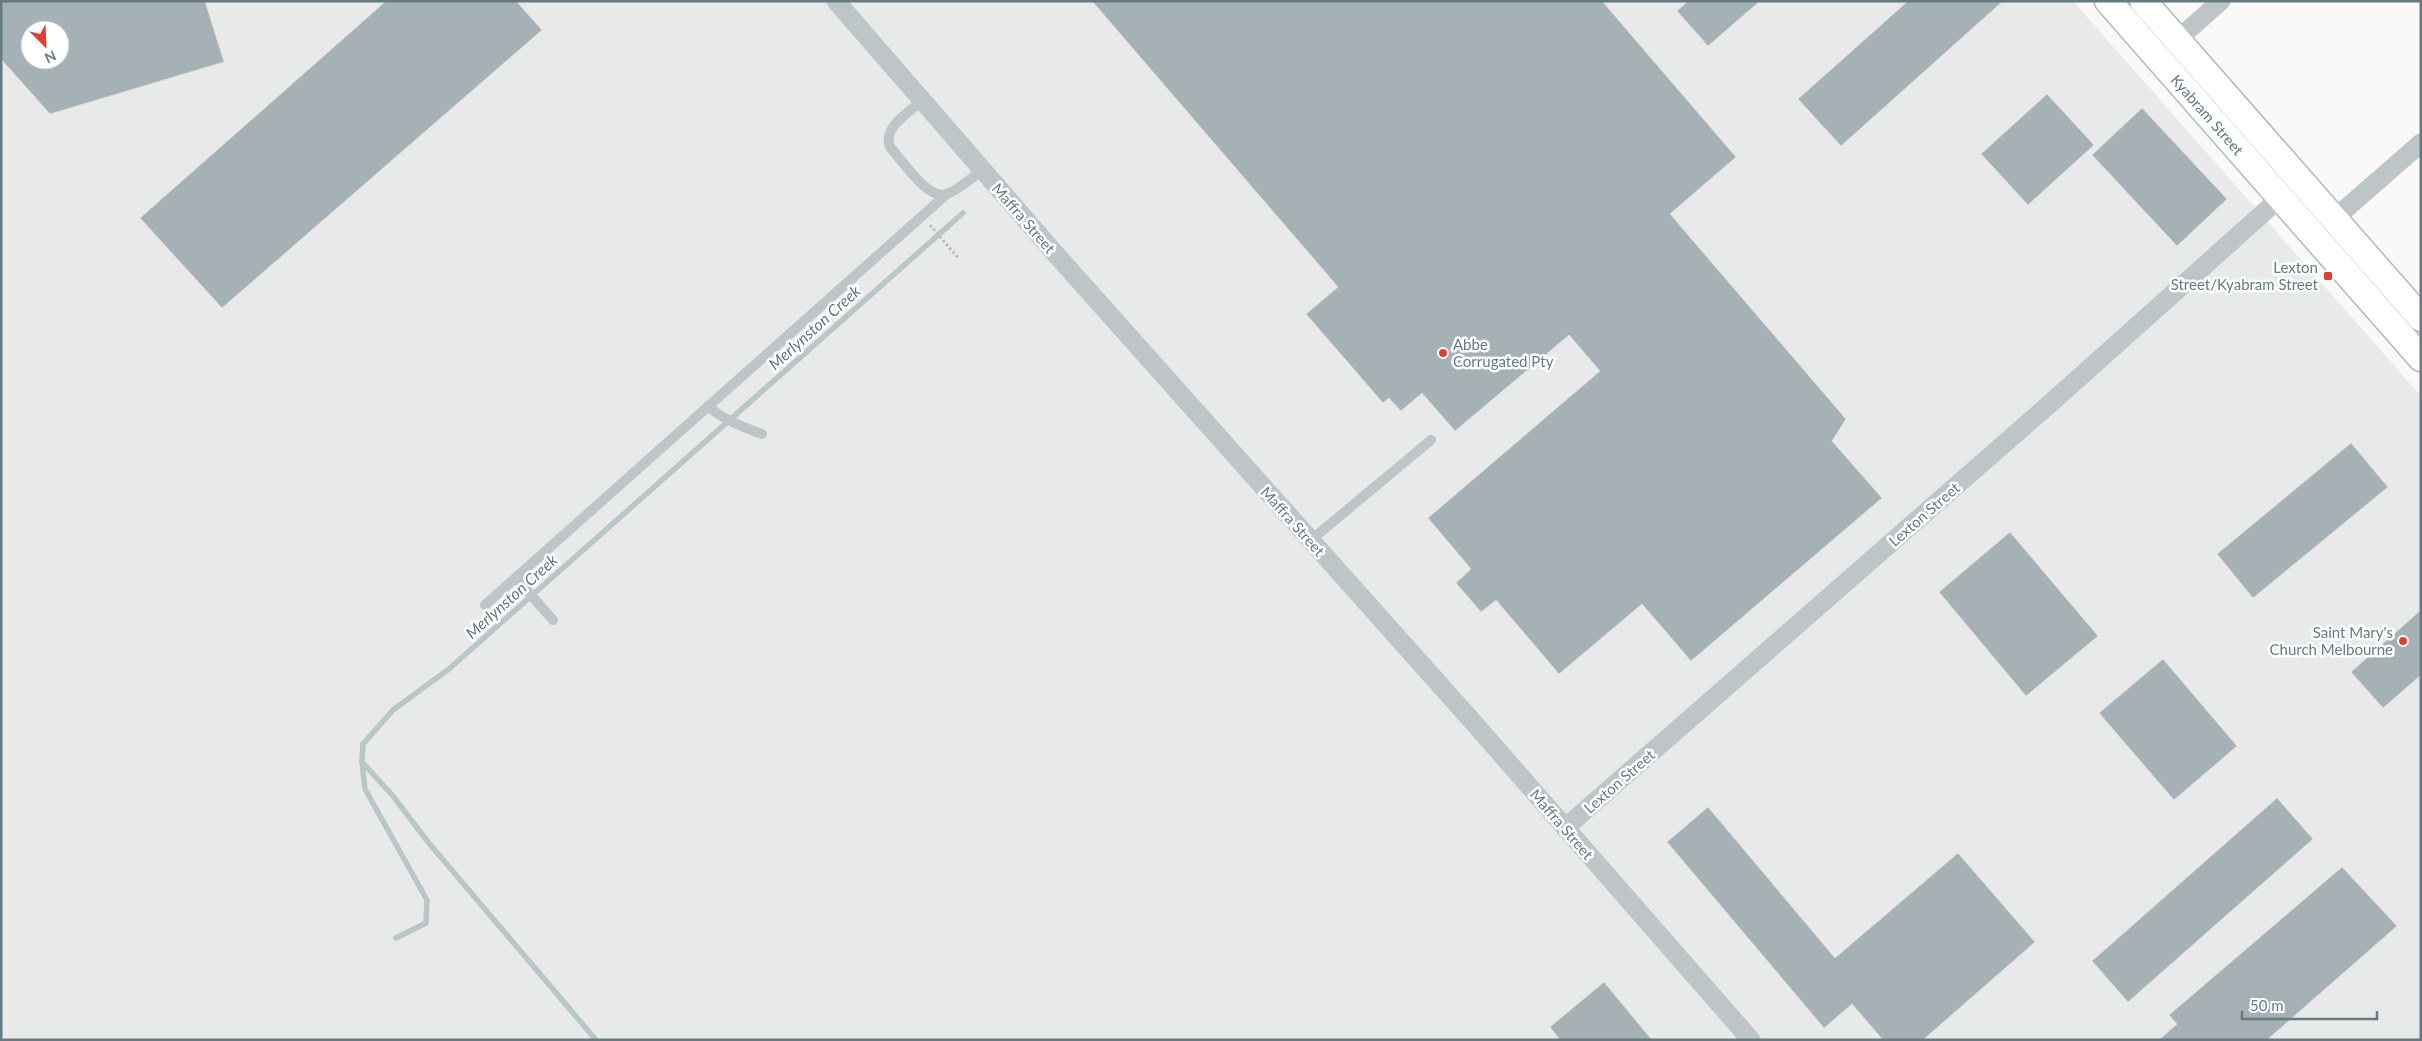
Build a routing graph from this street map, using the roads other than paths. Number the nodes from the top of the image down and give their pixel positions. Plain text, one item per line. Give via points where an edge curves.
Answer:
1 (836, 1) edge
2 (2108, 1) edge
3 (2143, 1) edge
4 (2221, 1) edge
5 (2177, 40) junction
6 (922, 101) junction
7 (2421, 143) edge
8 (982, 170) junction
9 (948, 193) junction
10 (2280, 198) junction
11 (2334, 219) junction
12 (2307, 228) junction
13 (2421, 318) edge
14 (2399, 333) junction
15 (2421, 358) edge
16 (708, 406) junction
17 (762, 434) dead end
18 (1431, 440) dead end
19 (1311, 540) junction
20 (516, 578) junction
21 (485, 605) dead end
22 (553, 620) dead end
23 (1565, 828) junction
24 (1751, 1040) edge

1 - 6 street, Maffra Street
2 - 10 street, Kyabram Street
3 - 5 street, Kyabram Street
4 - 5 street
5 - 11 street, Kyabram Street
6 - 8 street, Maffra Street
6 - 9 lane via 896,124 887,140 926,189 935,194
7 - 11 street
8 - 9 lane
8 - 19 street, Maffra Street
9 - 16 lane
10 - 12 street, Kyabram Street
10 - 23 street, Lexton Street
11 - 12 street via 2318,227
11 - 13 street, Kyabram Street
11 - 14 street, Kyabram Street via 2333,242 2358,272
12 - 14 street, Kyabram Street
14 - 15 street, Kyabram Street
16 - 17 lane
16 - 20 lane
18 - 19 lane
19 - 23 street, Maffra Street
20 - 21 lane
20 - 22 lane
23 - 24 street, Maffra Street

